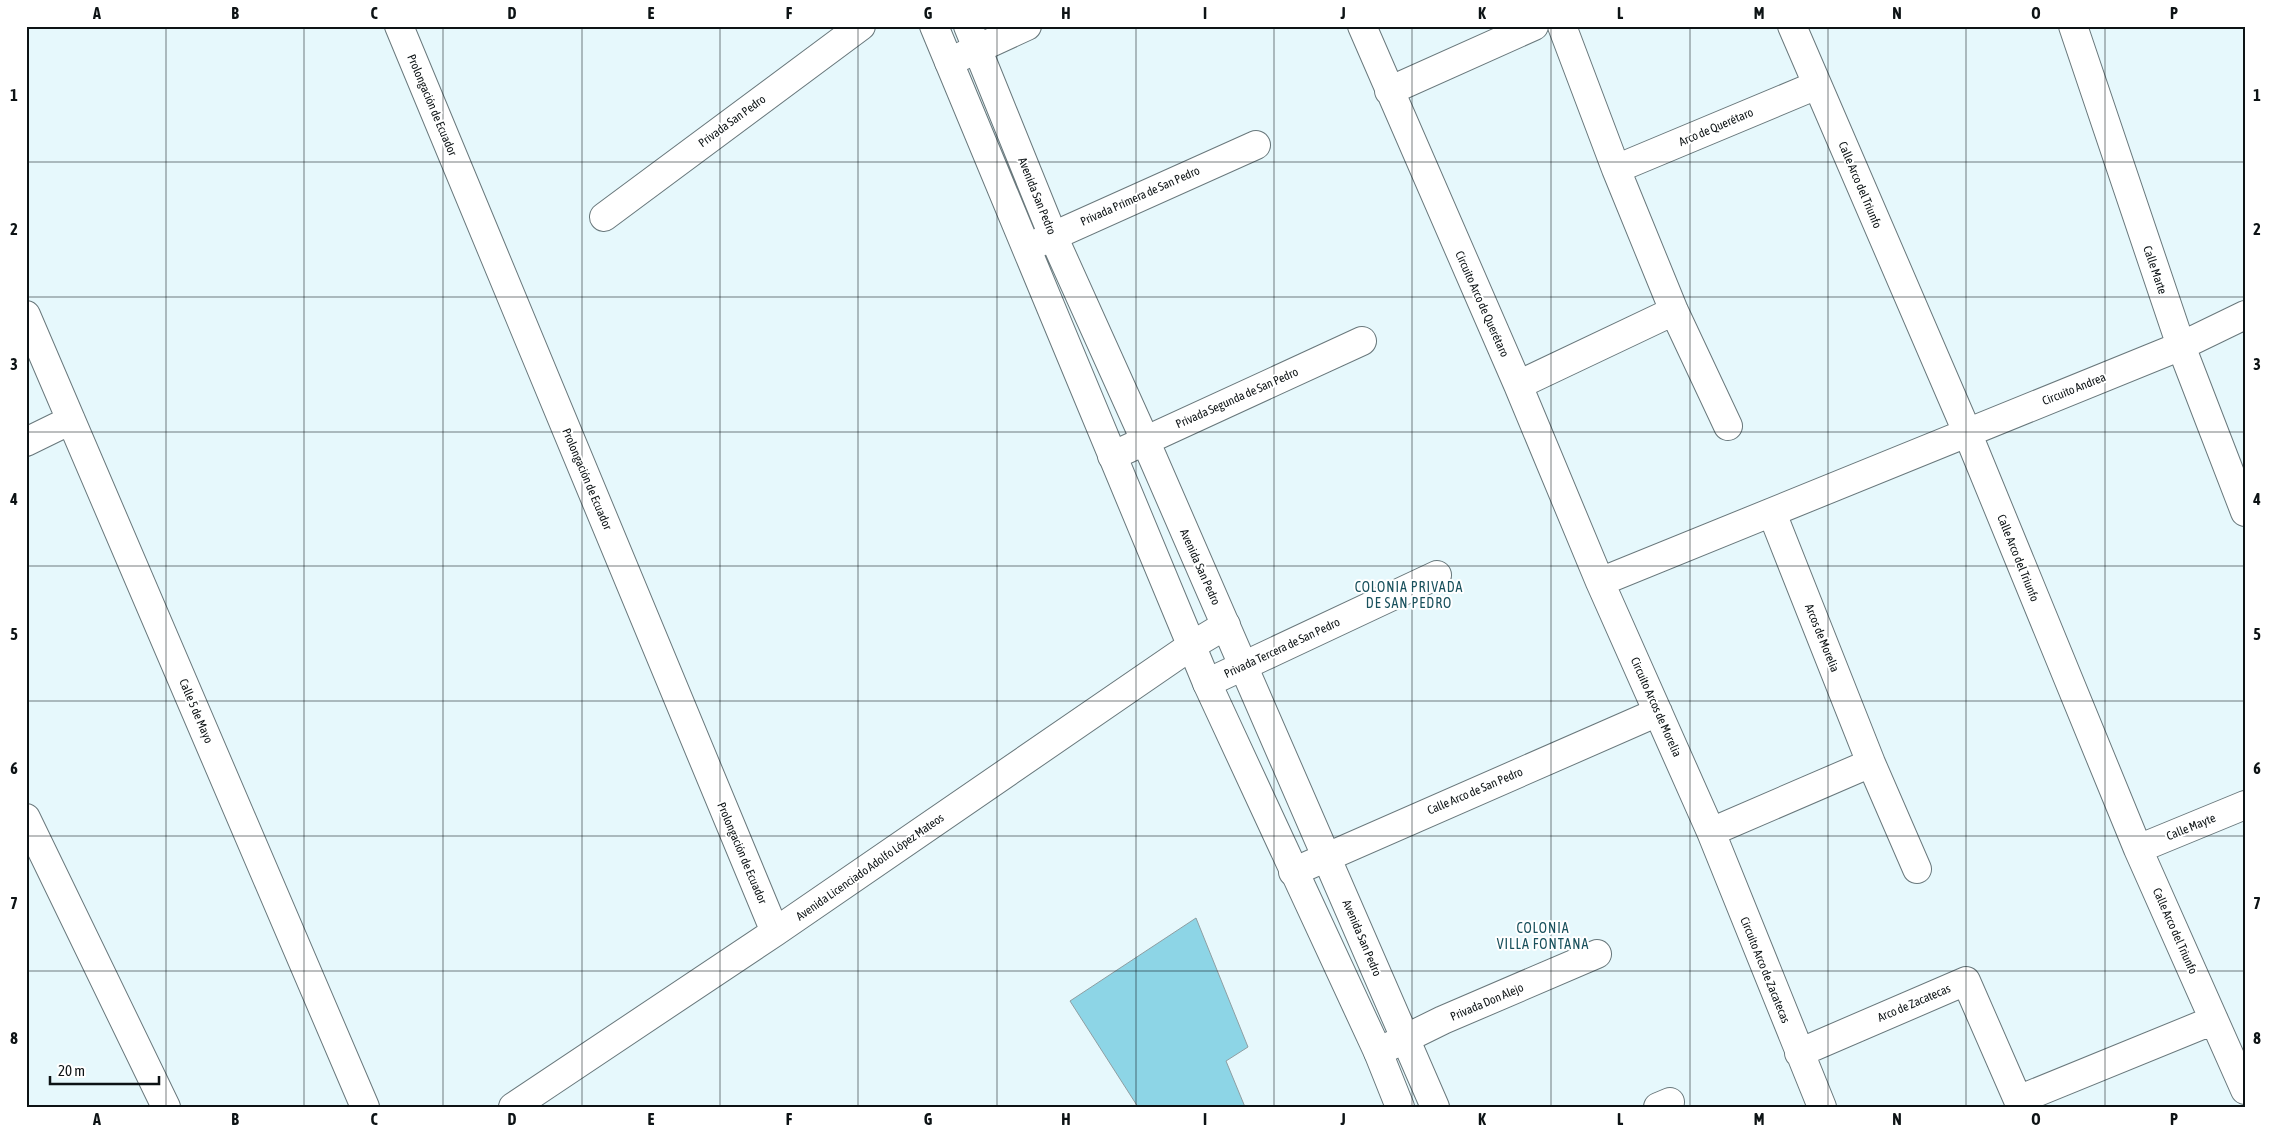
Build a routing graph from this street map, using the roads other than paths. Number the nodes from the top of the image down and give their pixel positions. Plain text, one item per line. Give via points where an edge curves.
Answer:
1 (399, 26) edge
2 (861, 26) edge
3 (934, 26) edge
4 (1026, 26) edge
5 (1362, 26) edge
6 (1534, 26) edge
7 (1562, 26) edge
8 (1792, 26) edge
9 (2073, 26) edge
10 (973, 38) edge
11 (949, 62) junction
12 (1817, 85) junction
13 (1389, 91) junction
14 (1256, 144) dead end
15 (1616, 169) junction
16 (604, 217) dead end
17 (1053, 236) junction
18 (1025, 249) junction
19 (1674, 311) junction
20 (2245, 315) edge
21 (26, 316) edge
22 (1362, 341) dead end
23 (2181, 346) junction
24 (1518, 385) junction
25 (71, 420) junction
26 (1728, 426) dead end
27 (1966, 432) junction
28 (1145, 440) junction
29 (26, 442) edge
30 (1112, 456) junction
31 (2245, 512) edge
32 (1772, 513) junction
33 (1438, 575) dead end
34 (1600, 582) junction
35 (1226, 625) junction
36 (1191, 646) junction
37 (1244, 666) junction
38 (1207, 683) junction
39 (1658, 712) junction
40 (1871, 763) junction
41 (2245, 805) edge
42 (26, 818) edge
43 (1711, 832) junction
44 (2138, 849) junction
45 (1327, 857) junction
46 (1917, 869) dead end
47 (1293, 872) junction
48 (775, 932) junction
49 (1597, 954) dead end
50 (2214, 1020) junction
51 (1405, 1039) junction
52 (1378, 1052) junction
53 (1799, 1053) junction
54 (2245, 1090) edge
55 (2019, 1103) edge
56 (1434, 1106) edge
57 (166, 1107) edge
58 (365, 1107) edge
59 (513, 1107) edge
60 (1400, 1107) edge
61 (1822, 1107) edge

1 - 48 street, Prolongación de Ecuador
2 - 16 street, Privada San Pedro
3 - 11 street
4 - 10 street
5 - 13 street, Circuito Arco de Querétaro
6 - 13 street
7 - 15 street
8 - 12 street, Calle Arco del Triunfo
9 - 23 street, Calle Marte
10 - 11 street
10 - 17 street, Avenida San Pedro
11 - 18 street
12 - 15 street, Arco de Querétaro
12 - 27 street, Calle Arco del Triunfo
13 - 24 street, Circuito Arco de Querétaro
14 - 17 street, Privada Primera de San Pedro
15 - 19 street
17 - 18 street, Privada Primera de San Pedro
17 - 28 street, Avenida San Pedro
18 - 30 street
19 - 24 street
19 - 26 street
20 - 23 street, Circuito Andrea
21 - 25 street, Calle 5 de Mayo
22 - 28 street, Privada Segunda de San Pedro
23 - 27 street, Circuito Andrea
23 - 31 street, Calle Marte
24 - 34 street, Circuito Arco de Querétaro
25 - 29 street
25 - 58 street, Calle 5 de Mayo
27 - 32 street
27 - 44 street, Calle Arco del Triunfo
28 - 30 street, Privada Segunda de San Pedro
28 - 35 street, Avenida San Pedro
30 - 36 street
32 - 34 street
32 - 40 street, Arcos de Morelia
33 - 37 street, Privada Tercera de San Pedro
34 - 39 street, Circuito Arcos de Morelia
35 - 36 street, Avenida Licenciado Adolfo López Mateos
35 - 37 street, Avenida San Pedro
36 - 38 street
36 - 48 street, Avenida Licenciado Adolfo López Mateos
37 - 38 street, Privada Tercera de San Pedro
37 - 45 street, Avenida San Pedro
38 - 47 street
39 - 43 street, Circuito Arcos de Morelia
39 - 45 street, Calle Arco de San Pedro
40 - 43 street
40 - 46 street, Arcos de Morelia
41 - 44 street, Calle Mayte
42 - 57 street
43 - 53 street, Circuito Arco de Zacatecas
44 - 50 street, Calle Arco del Triunfo
45 - 47 street, Calle Arco de San Pedro
45 - 51 street, Avenida San Pedro
47 - 52 street
48 - 59 street, Avenida Licenciado Adolfo López Mateos
49 - 51 street, Privada Don Alejo
50 - 54 street, Calle Arco del Triunfo
50 - 55 street, Arco de Zacatecas
51 - 52 street, Privada Don Alejo
51 - 56 street, Avenida San Pedro
52 - 60 street
53 - 55 street, Arco de Zacatecas via 1966,981
53 - 61 street, Circuito Arco de Zacatecas

